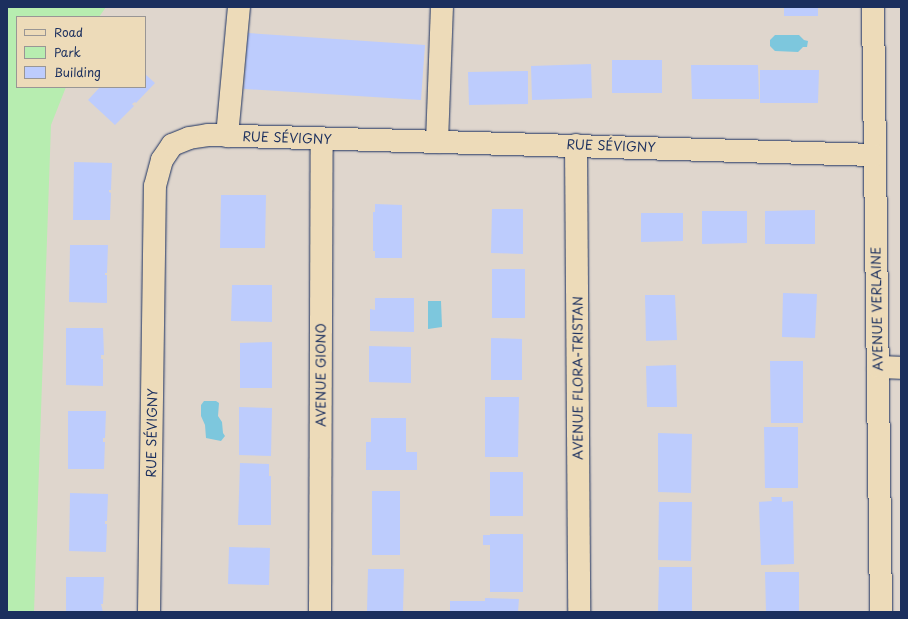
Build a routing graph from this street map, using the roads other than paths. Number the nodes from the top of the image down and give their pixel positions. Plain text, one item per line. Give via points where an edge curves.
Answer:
1 (239, 7) edge
2 (442, 7) edge
3 (873, 7) edge
4 (227, 136) junction
5 (322, 139) junction
6 (437, 142) junction
7 (576, 145) junction
8 (874, 155) junction
9 (878, 367) junction
10 (901, 368) edge
11 (149, 612) edge
12 (320, 612) edge
13 (579, 612) edge
14 (881, 612) edge

1 - 4 street
2 - 6 street
3 - 8 street, AVENUE VERLAINE
4 - 5 street, RUE SÉVIGNY
4 - 11 street, RUE SÉVIGNY via 189,138 172,145 162,160 155,186
5 - 6 street, RUE SÉVIGNY
5 - 12 street, AVENUE GIONO
6 - 7 street, RUE SÉVIGNY
7 - 8 street, RUE SÉVIGNY
7 - 13 street, AVENUE FLORA-TRISTAN
8 - 9 street, AVENUE VERLAINE
9 - 10 street
9 - 14 street, AVENUE VERLAINE

